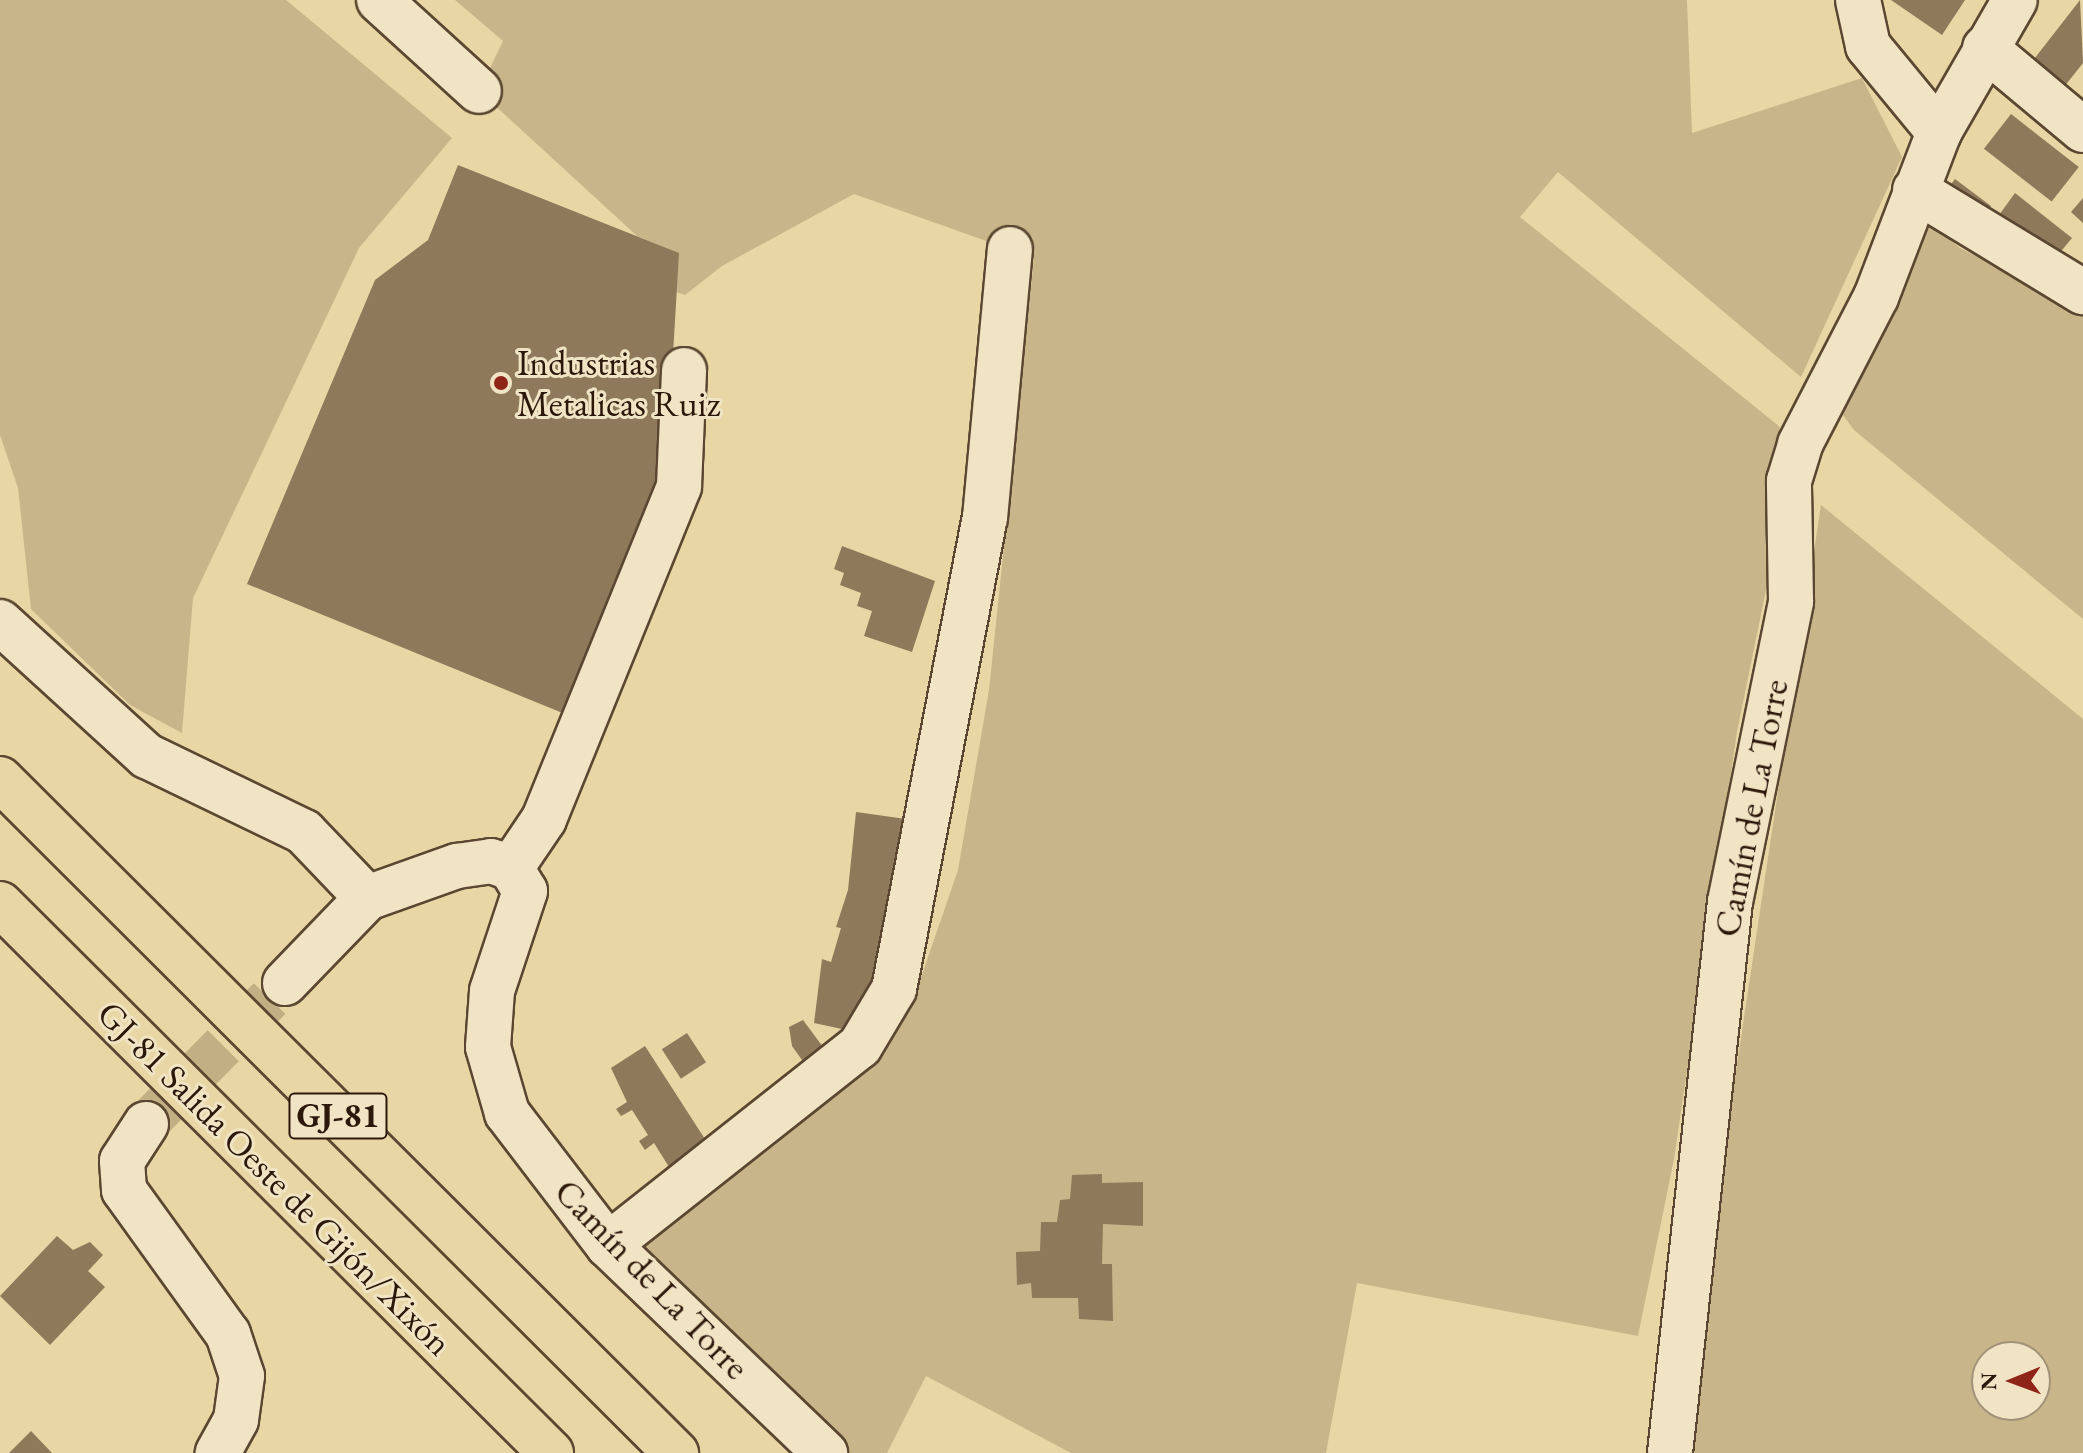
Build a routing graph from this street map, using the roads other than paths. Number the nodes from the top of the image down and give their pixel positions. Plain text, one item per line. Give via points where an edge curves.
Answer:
1 (379, 0) edge
2 (1858, 0) edge
3 (2015, 0) edge
4 (1985, 48) junction
5 (479, 91) dead end
6 (2083, 130) edge
7 (1939, 132) junction
8 (1915, 190) junction
9 (1010, 249) dead end
10 (2083, 292) edge
11 (684, 370) dead end
12 (0, 622) edge
13 (0, 779) edge
14 (511, 868) junction
15 (367, 898) junction
16 (0, 904) edge
17 (285, 983) tunnel mouth
18 (146, 1124) tunnel mouth
19 (608, 1245) junction
20 (218, 1453) edge
21 (551, 1453) edge
22 (676, 1453) edge
23 (825, 1453) edge
24 (1670, 1453) edge

1 - 5 street
2 - 7 street via 1868,46
3 - 4 street, Camín de La Torre
4 - 6 street
4 - 7 street, Camín de La Torre
7 - 8 street, Camín de La Torre
8 - 10 street
8 - 24 street, Camín de La Torre via 1876,297 1800,444 1789,481 1791,601 1728,917
9 - 19 street via 985,518 894,989 860,1046
11 - 14 street via 679,486 544,819
12 - 15 street via 147,756 304,832
13 - 22 highway, GJ-81
14 - 15 street via 491,861 457,866
14 - 19 street, Camín de La Torre via 525,891 492,991 488,1047 507,1113
15 - 17 street
16 - 21 highway, GJ-81 Salida Oeste de Gijón/Xixón / GJ-81
18 - 20 street via 122,1161 124,1190 228,1334 242,1376 236,1420
19 - 23 street, Camín de La Torre

